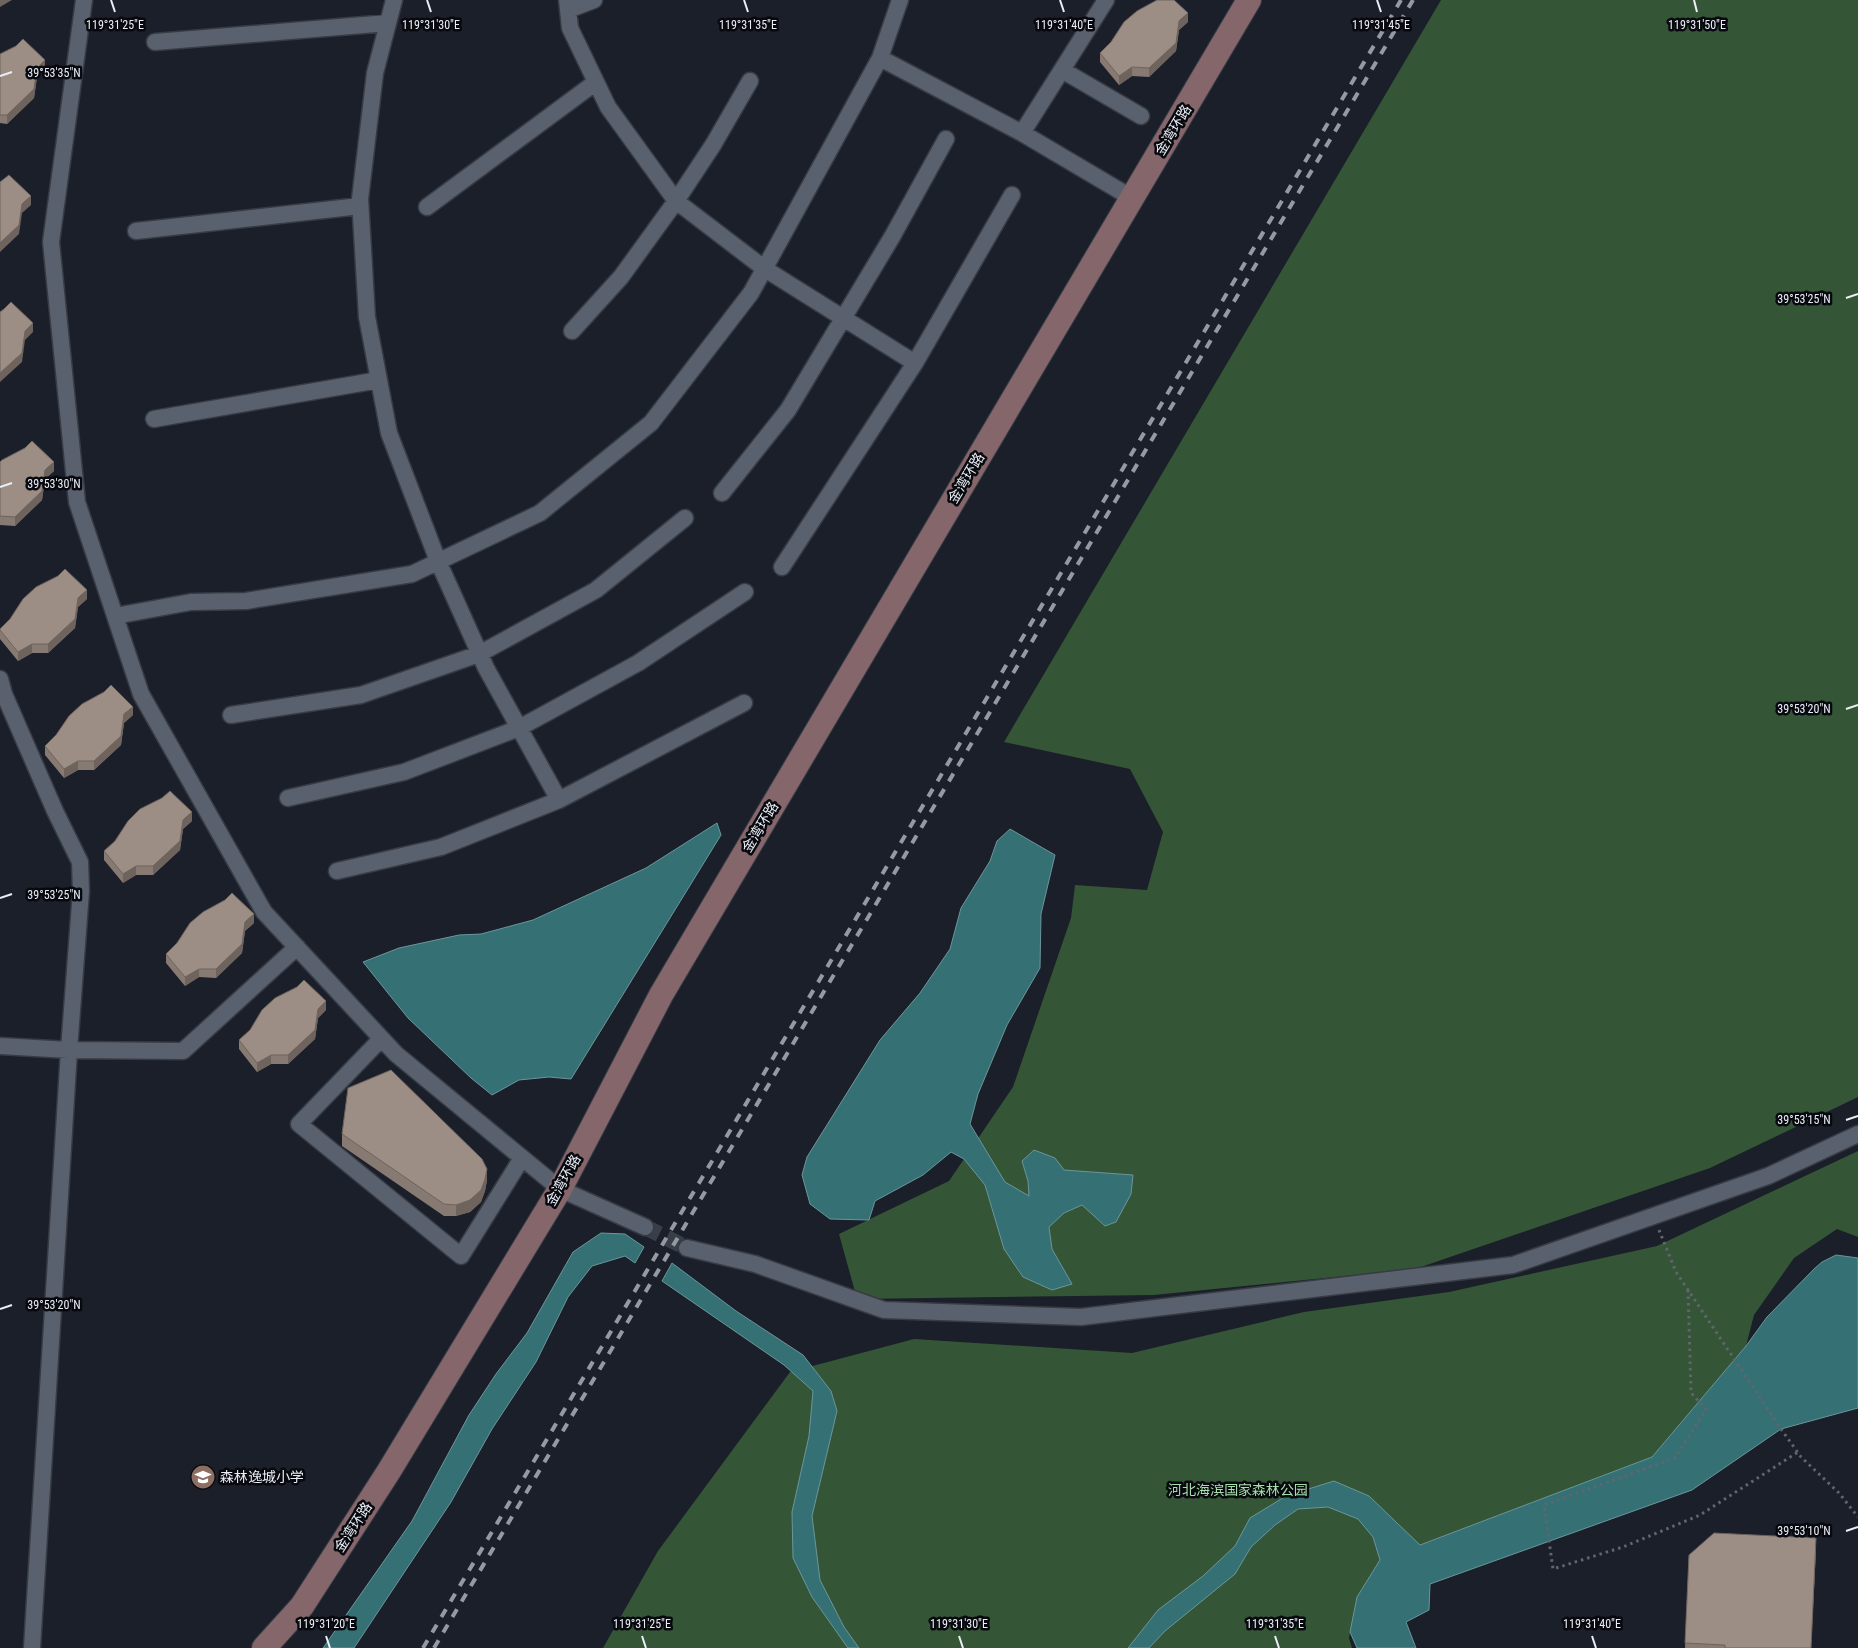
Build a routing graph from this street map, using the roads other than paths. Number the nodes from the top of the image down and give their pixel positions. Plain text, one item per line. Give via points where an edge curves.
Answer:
1 (84, 0) edge
2 (394, 0) edge
3 (594, 0) edge
4 (900, 0) edge
5 (1106, 0) edge
6 (1250, 0) edge
7 (567, 5) edge
8 (388, 23) junction
9 (154, 42) dead end
10 (880, 58) junction
11 (1062, 70) junction
12 (750, 81) dead end
13 (596, 82) junction
14 (1141, 116) dead end
15 (1022, 133) junction
16 (946, 139) dead end
17 (1012, 195) dead end
18 (1132, 198) junction
19 (676, 201) junction
20 (360, 206) junction
21 (427, 207) dead end
22 (136, 232) dead end
23 (765, 269) junction
24 (844, 319) junction
25 (572, 331) dead end
26 (915, 363) junction
27 (379, 380) junction
28 (154, 419) dead end
29 (722, 494) dead end
30 (685, 518) dead end
31 (438, 561) junction
32 (782, 567) dead end
33 (745, 592) dead end
34 (115, 616) junction
35 (480, 654) junction
36 (0, 679) edge
37 (744, 703) dead end
38 (231, 715) dead end
39 (519, 728) junction
40 (288, 798) dead end
41 (559, 800) junction
42 (337, 871) dead end
43 (297, 947) junction
44 (381, 1038) junction
45 (0, 1046) edge
46 (69, 1050) junction
47 (1858, 1134) edge
48 (522, 1158) junction
49 (560, 1189) junction
50 (645, 1227) tunnel mouth
51 (687, 1248) tunnel mouth
52 (32, 1648) edge
53 (264, 1648) edge

1 - 34 street via 51,242 77,502
2 - 8 street
3 - 7 street
4 - 10 street
5 - 11 street
6 - 18 main road, 金湾环路
7 - 13 street via 570,28
8 - 9 street
8 - 20 street via 375,73
10 - 15 street
10 - 23 street
11 - 14 street
11 - 15 street
12 - 19 street via 714,145
13 - 19 street via 608,107
13 - 21 street
15 - 18 street
16 - 24 street
17 - 26 street
18 - 49 main road, 金湾环路 via 660,996
19 - 23 street
19 - 25 street via 621,277
20 - 22 street
20 - 27 street via 367,317
23 - 24 street
23 - 31 street via 751,293 650,423 540,513
24 - 26 street
24 - 29 street via 788,410
26 - 32 street
27 - 28 street
27 - 31 street via 390,433
30 - 35 street via 596,590
31 - 34 street via 412,574 246,601 191,602
31 - 35 street
33 - 39 street via 638,663
34 - 43 street via 141,694 264,912
35 - 38 street via 361,695
35 - 39 street
36 - 46 street via 80,862 81,890
37 - 41 street
39 - 40 street via 404,772
39 - 41 street
41 - 42 street via 441,847
43 - 44 street
43 - 46 street via 183,1051
44 - 48 street
44 - 48 street via 299,1124 461,1256
45 - 46 street
46 - 52 street
47 - 51 street via 1768,1176 1513,1265 1081,1317 884,1310 755,1264
48 - 49 street
49 - 50 street
49 - 53 main road, 金湾环路 via 390,1471 302,1606

